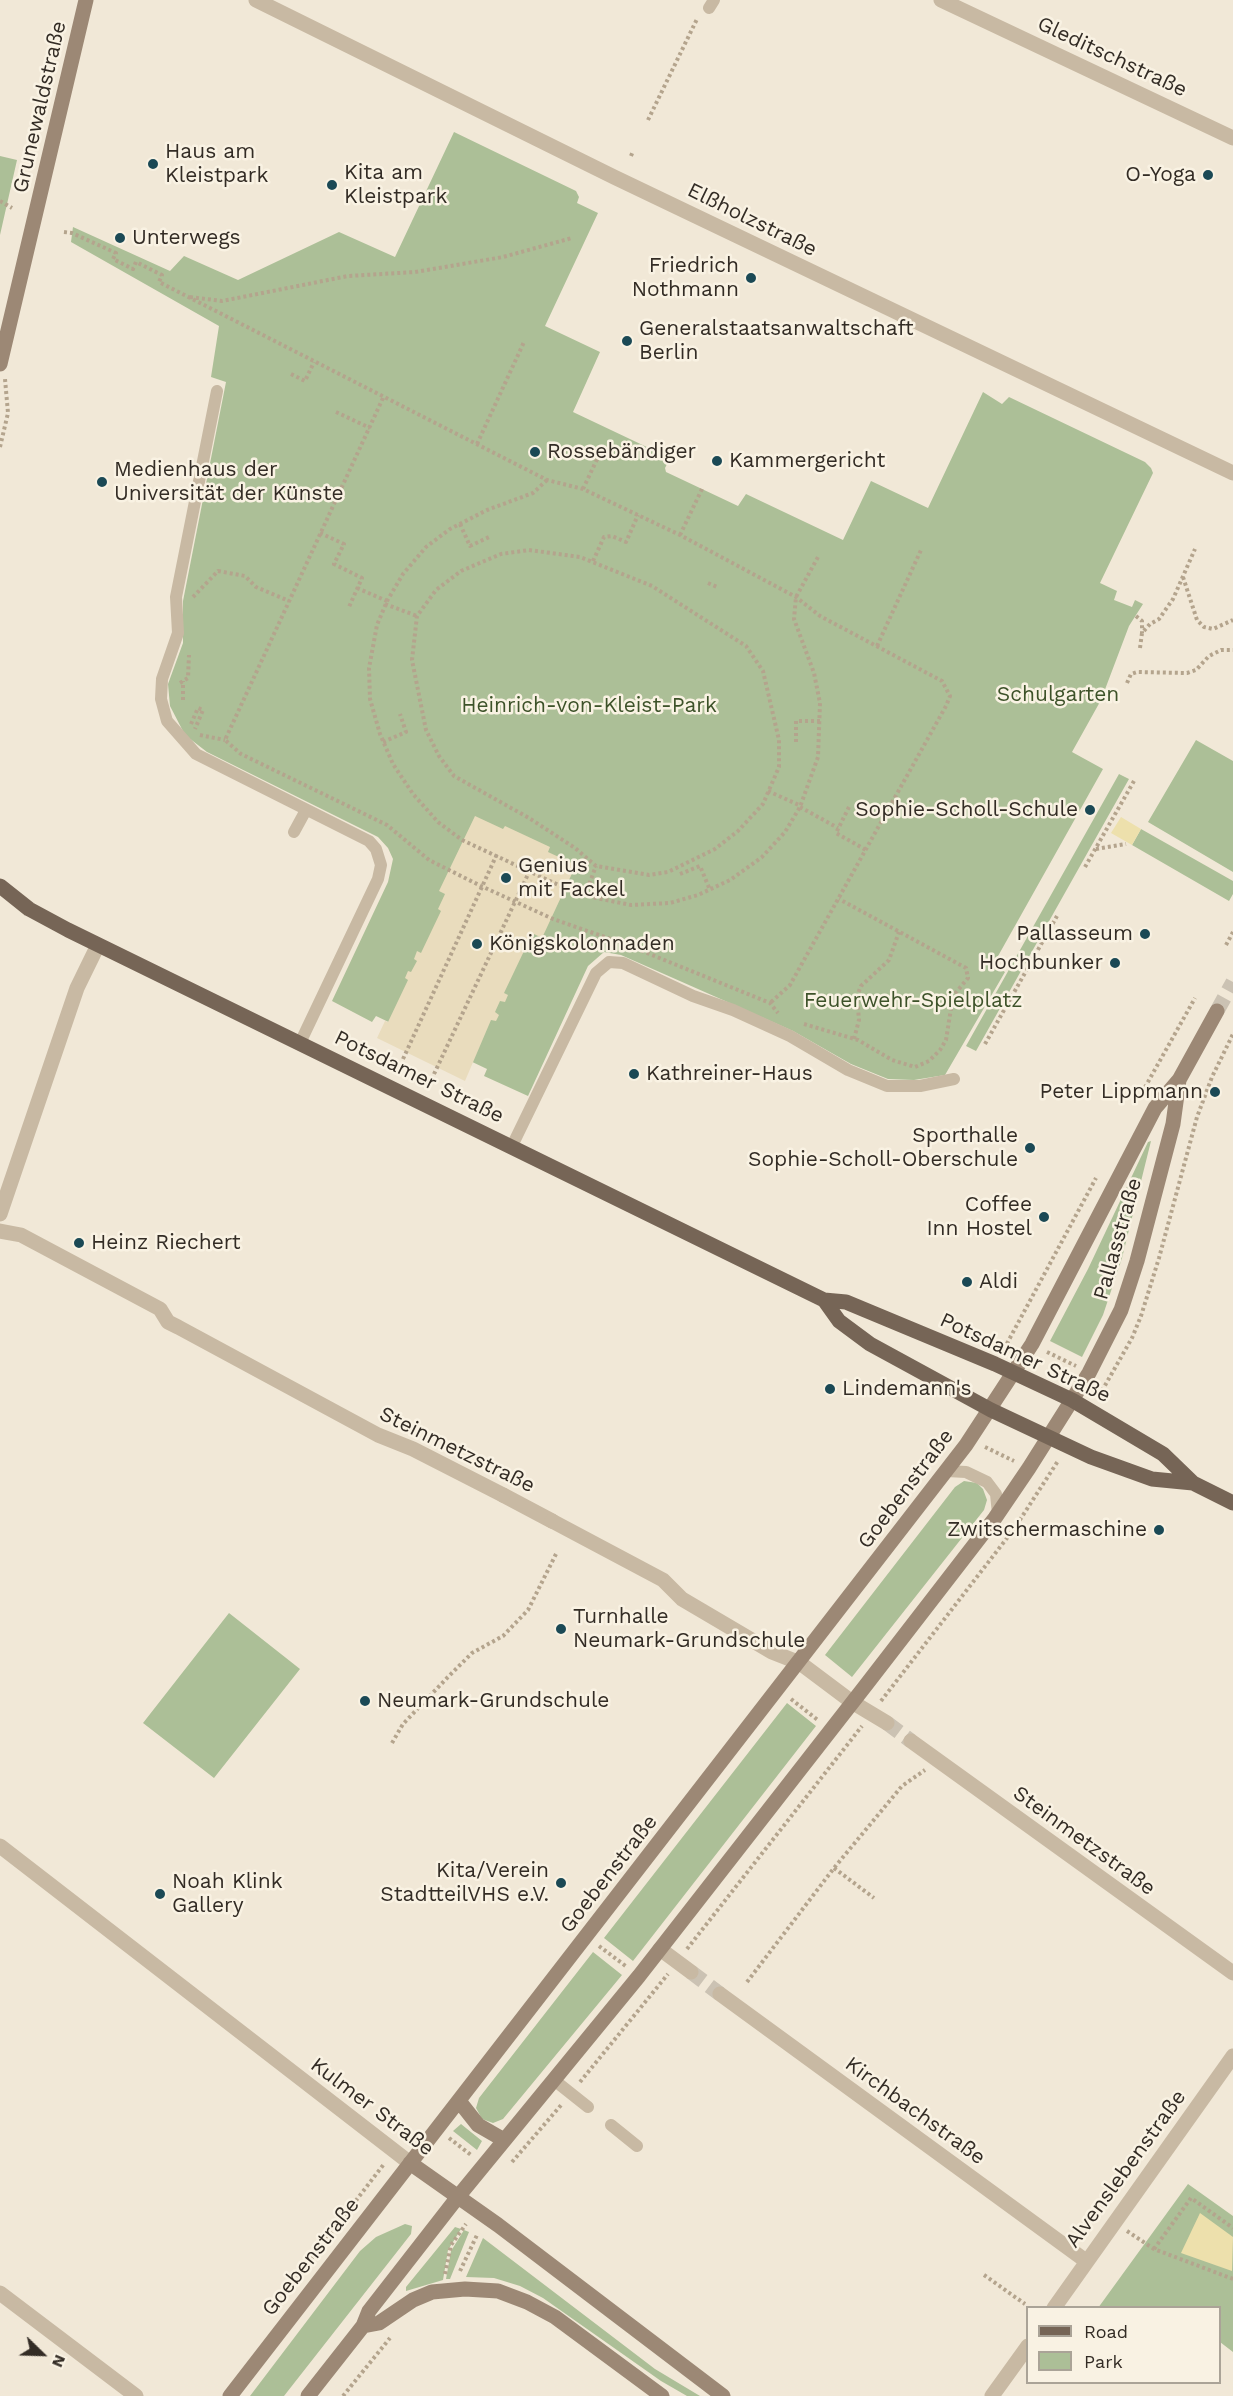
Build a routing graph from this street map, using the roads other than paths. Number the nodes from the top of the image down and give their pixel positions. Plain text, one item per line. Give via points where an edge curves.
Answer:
1 (86, 0) edge
2 (256, 0) edge
3 (941, 0) edge
4 (1233, 138) edge
5 (2, 358) edge
6 (217, 391) dead end
7 (1233, 473) edge
8 (306, 810) junction
9 (294, 832) dead end
10 (0, 886) edge
11 (98, 945) junction
12 (1217, 1011) tunnel mouth
13 (300, 1043) junction
14 (954, 1079) dead end
15 (1179, 1080) junction
16 (512, 1146) junction
17 (0, 1214) edge
18 (0, 1231) edge
19 (824, 1300) junction
20 (1015, 1372) junction
21 (1072, 1400) junction
22 (991, 1410) junction
23 (1049, 1437) junction
24 (947, 1471) junction
25 (1193, 1483) junction
26 (1233, 1503) edge
27 (998, 1515) junction
28 (800, 1664) junction
29 (852, 1702) junction
30 (887, 1723) tunnel mouth
31 (911, 1742) tunnel mouth
32 (0, 1846) edge
33 (660, 1949) junction
34 (691, 1972) tunnel mouth
35 (1233, 1973) edge
36 (720, 1994) tunnel mouth
37 (1233, 2056) edge
38 (555, 2080) junction
39 (459, 2101) junction
40 (588, 2107) dead end
41 (610, 2125) dead end
42 (504, 2140) junction
43 (637, 2146) dead end
44 (410, 2163) junction
45 (457, 2198) junction
46 (1086, 2261) junction
47 (0, 2293) edge
48 (1055, 2306) edge
49 (363, 2326) junction
50 (1026, 2349) edge
51 (136, 2396) edge
52 (230, 2396) edge
53 (308, 2396) edge
54 (662, 2396) edge
55 (723, 2396) edge
56 (992, 2396) edge

1 - 5 main road, Grunewaldstraße
2 - 7 street, Elßholzstraße via 614,177
3 - 4 street, Gleditschstraße
6 - 8 lane via 176,597 178,633 162,678 161,699 167,721 193,759
8 - 9 lane
8 - 13 lane via 369,841 381,865 378,879
10 - 11 main road, Potsdamer Straße via 29,909
11 - 13 main road, Potsdamer Straße
11 - 17 street via 77,988
12 - 15 main road, Pallasstraße
13 - 16 main road, Potsdamer Straße
14 - 16 lane via 920,1086 886,1086 733,1010 623,963 609,962 596,973
15 - 20 main road, Pallasstraße via 1155,1108
15 - 21 main road, Pallasstraße via 1173,1124 1129,1286 1107,1339
16 - 19 main road, Potsdamer Straße
18 - 28 street, Steinmetzstraße via 21,1235 160,1309 168,1322 199,1339 663,1580 682,1599
19 - 20 main road, Potsdamer Straße via 846,1302
19 - 22 main road, Potsdamer Straße via 839,1321 870,1344
20 - 21 main road, Potsdamer Straße
20 - 22 main road, Goebenstraße
21 - 23 main road
21 - 25 main road, Potsdamer Straße via 1162,1454
22 - 23 main road, Potsdamer Straße
22 - 24 main road, Goebenstraße
23 - 25 main road, Potsdamer Straße via 1152,1479
23 - 27 main road
24 - 27 lane via 966,1472 987,1482 996,1494
24 - 28 main road, Goebenstraße
25 - 26 main road, Potsdamer Straße
27 - 29 main road
28 - 29 street, Steinmetzstraße
28 - 39 main road, Goebenstraße
29 - 30 street, Steinmetzstraße
29 - 33 main road
31 - 35 street, Steinmetzstraße
32 - 44 street, Kulmer Straße
33 - 34 street
33 - 38 main road
36 - 46 street, Kirchbachstraße
37 - 46 street, Alvenslebenstraße
38 - 40 lane
38 - 42 main road
39 - 42 main road via 478,2125
39 - 44 main road, Goebenstraße
41 - 43 lane
42 - 45 main road
44 - 45 main road, Kulmer Straße
44 - 52 main road, Goebenstraße
45 - 49 main road via 369,2311
45 - 55 main road, Kulmer Straße
46 - 48 street, Alvenslebenstraße
47 - 51 street
49 - 53 main road
49 - 54 main road via 379,2323 432,2292 498,2291 555,2317
50 - 56 street

